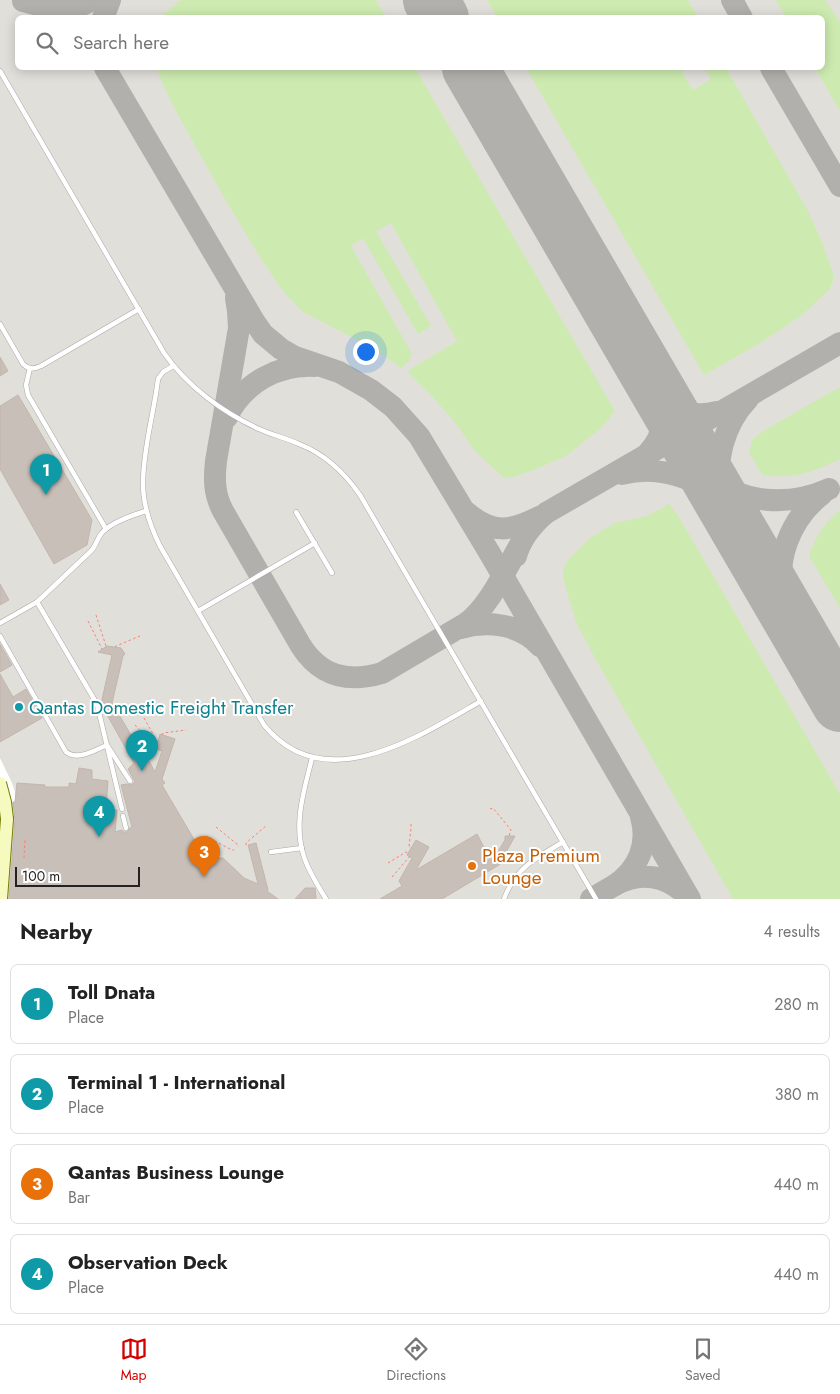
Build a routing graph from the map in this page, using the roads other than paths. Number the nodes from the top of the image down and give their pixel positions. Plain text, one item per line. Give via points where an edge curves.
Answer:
1 (0, 71) edge
2 (139, 309) junction
3 (0, 324) edge
4 (173, 366) junction
5 (30, 368) junction
6 (146, 512) junction
7 (296, 512) dead end
8 (106, 529) junction
9 (314, 543) junction
10 (332, 572) dead end
11 (37, 602) junction
12 (198, 611) junction
13 (0, 623) edge
14 (0, 636) edge
15 (481, 701) junction
16 (107, 746) junction
17 (312, 758) junction
18 (130, 781) dead end
19 (0, 783) edge
20 (122, 810) dead end
21 (123, 816) dead end
22 (126, 828) dead end
23 (563, 842) junction
24 (302, 848) junction
25 (271, 852) dead end
26 (1, 899) edge
27 (326, 899) edge
28 (504, 899) edge
29 (596, 899) edge

1 - 2 lane
2 - 4 lane
2 - 5 lane via 41,366
3 - 5 lane via 23,364
4 - 6 lane via 158,379 143,473
4 - 15 lane via 227,411 261,430 313,450 350,480
5 - 8 lane via 26,385 28,395
6 - 8 lane via 129,516
6 - 12 lane via 160,546
7 - 9 lane
8 - 11 lane via 99,536 95,548
9 - 10 lane
9 - 12 lane
11 - 13 lane
11 - 16 lane via 97,704
12 - 17 lane via 264,725 287,746
14 - 16 lane via 66,752 76,756
15 - 17 lane via 392,748 346,759
15 - 23 lane
16 - 18 lane
16 - 20 lane
17 - 24 lane via 299,814
19 - 26 street, bridge via 7,819
21 - 22 lane
23 - 28 lane via 521,869
23 - 29 lane
24 - 25 lane
24 - 27 lane via 308,867

